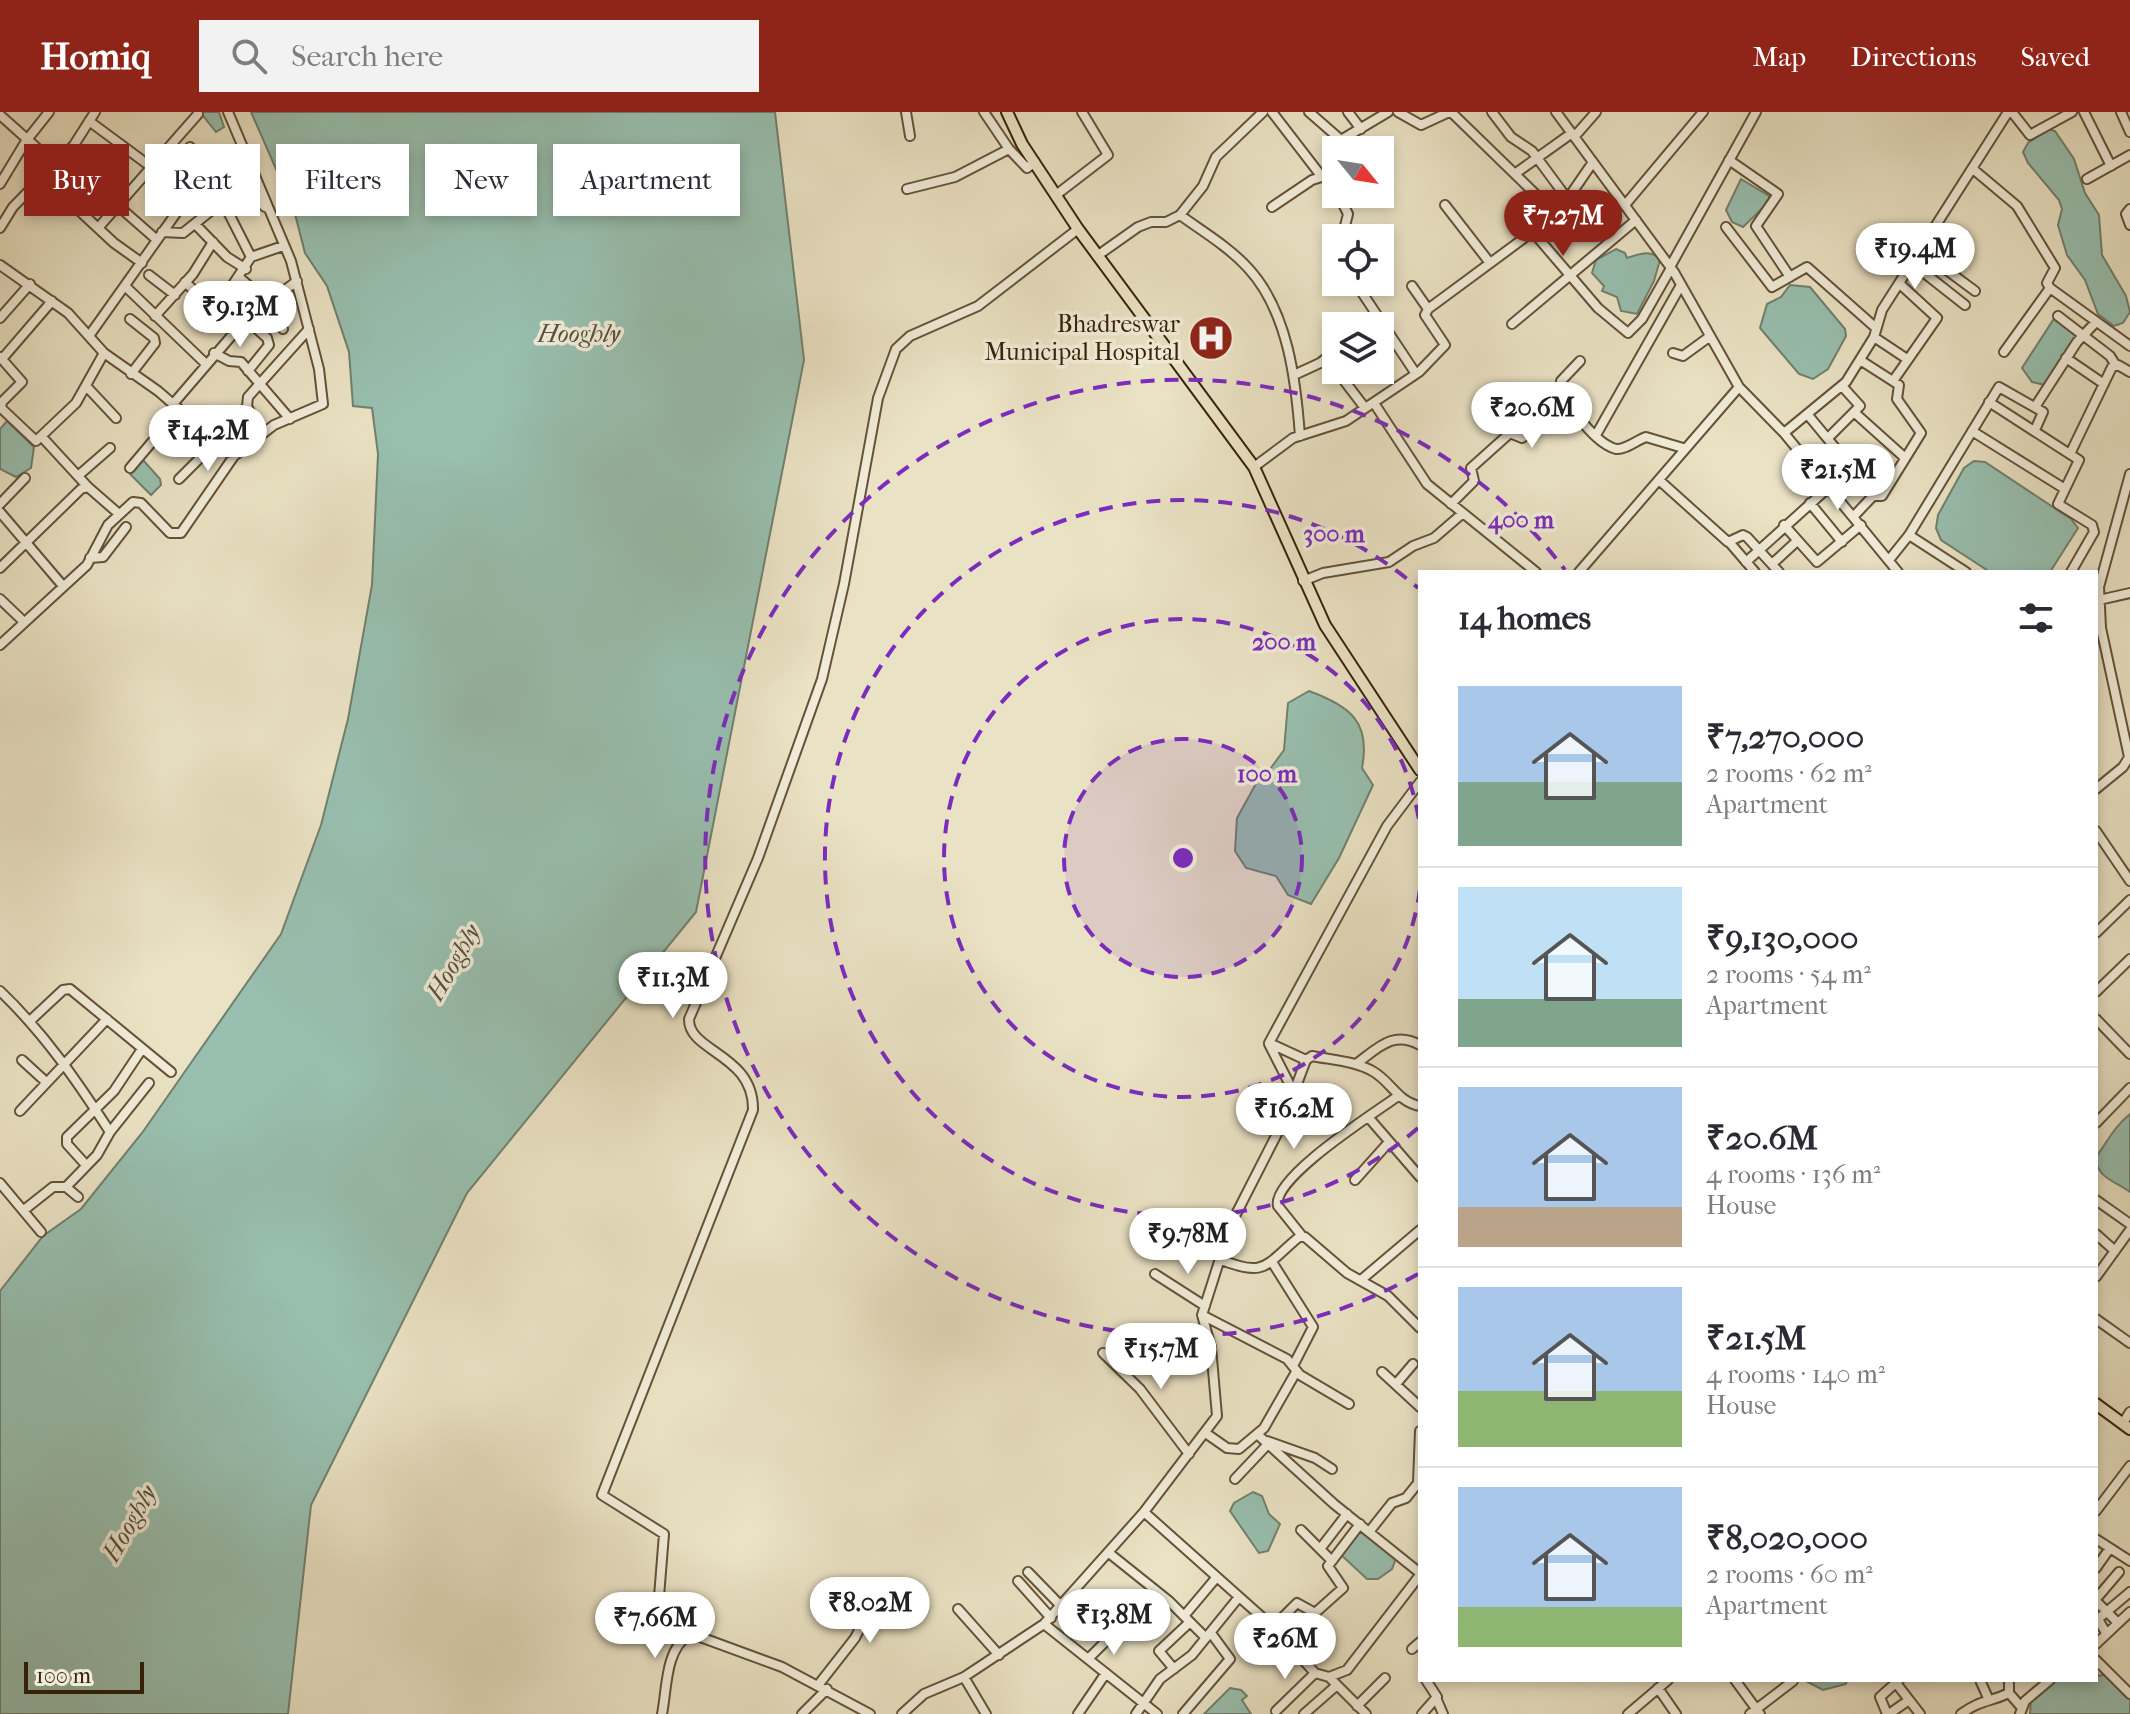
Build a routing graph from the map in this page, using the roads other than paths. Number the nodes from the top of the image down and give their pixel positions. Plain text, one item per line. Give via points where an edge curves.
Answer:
1 (49, 112) edge
2 (95, 112) edge
3 (228, 112) edge
4 (906, 112) edge
5 (984, 112) edge
6 (1007, 112) edge
7 (1083, 112) edge
8 (1263, 112) edge
9 (1272, 112) edge
10 (1309, 112) edge
11 (1348, 112) edge
12 (1388, 112) edge
13 (1398, 112) edge
14 (1450, 112) edge
15 (1492, 112) edge
16 (1556, 112) edge
17 (1596, 112) edge
18 (1703, 112) edge
19 (1756, 112) edge
20 (2010, 112) edge
21 (2045, 112) edge
22 (2072, 112) edge
23 (2084, 112) edge
24 (2121, 112) edge
25 (2, 114) edge
26 (198, 114) dead end
27 (89, 121) junction
28 (2051, 122) junction
29 (1361, 129) junction
30 (2130, 132) edge
31 (1574, 135) junction
32 (910, 136) dead end
33 (1336, 136) edge
34 (1348, 136) edge
35 (26, 141) junction
36 (30, 144) edge
37 (75, 144) edge
38 (170, 144) edge
39 (243, 144) edge
40 (1009, 149) junction
41 (2130, 155) edge
42 (1537, 157) junction
43 (1729, 160) junction
44 (145, 162) edge
45 (1035, 162) junction
46 (1593, 162) junction
47 (2111, 166) junction
48 (1973, 169) junction
49 (145, 172) edge
50 (1322, 172) edge
51 (1516, 173) junction
52 (1322, 178) edge
53 (2087, 179) dead end
54 (0, 184) edge
55 (129, 189) edge
56 (260, 189) edge
57 (907, 189) dead end
58 (24, 195) edge
59 (1056, 195) junction
60 (1569, 201) junction
61 (260, 204) edge
62 (1445, 205) dead end
63 (1625, 205) junction
64 (1272, 207) dead end
65 (2130, 209) edge
66 (268, 210) junction
67 (129, 214) edge
68 (1556, 214) junction
69 (1180, 215) junction
70 (85, 216) edge
71 (107, 216) edge
72 (174, 216) edge
73 (204, 216) edge
74 (230, 216) edge
75 (1636, 220) junction
76 (195, 224) junction
77 (2130, 225) edge
78 (1726, 227) dead end
79 (0, 228) edge
80 (98, 228) junction
81 (1078, 229) junction
82 (1533, 232) junction
83 (159, 236) junction
84 (213, 242) junction
85 (283, 246) junction
86 (1921, 251) junction
87 (1097, 256) junction
88 (251, 257) junction
89 (142, 263) junction
90 (1490, 263) junction
91 (1913, 264) junction
92 (0, 265) edge
93 (1671, 267) junction
94 (246, 269) junction
95 (1569, 274) junction
96 (149, 275) dead end
97 (1790, 277) junction
98 (240, 278) junction
99 (297, 281) junction
100 (185, 282) junction
101 (1963, 282) junction
102 (30, 284) junction
103 (1900, 284) junction
104 (1681, 285) junction
105 (1412, 286) dead end
106 (126, 287) junction
107 (2050, 288) junction
108 (1975, 291) dead end
109 (175, 295) junction
110 (1954, 295) junction
111 (52, 301) junction
112 (267, 301) junction
113 (1965, 305) dead end
114 (1428, 309) junction
115 (216, 310) junction
116 (155, 316) junction
117 (2058, 316) dead end
118 (0, 318) edge
119 (130, 319) dead end
120 (246, 319) junction
121 (2095, 323) junction
122 (1512, 324) dead end
123 (283, 329) dead end
124 (309, 329) junction
125 (236, 330) junction
126 (1875, 332) junction
127 (2082, 335) junction
128 (89, 336) junction
129 (1709, 337) junction
130 (1394, 339) edge
131 (2130, 346) edge
132 (2004, 352) dead end
133 (104, 353) junction
134 (214, 353) junction
135 (1673, 353) dead end
136 (1, 358) edge
137 (2066, 358) junction
138 (1907, 359) junction
139 (1860, 360) junction
140 (1322, 361) edge
141 (1580, 361) dead end
142 (206, 364) junction
143 (2115, 364) junction
144 (248, 371) junction
145 (2130, 372) edge
146 (131, 374) junction
147 (1416, 374) junction
148 (1294, 375) junction
149 (1893, 381) junction
150 (260, 384) junction
151 (1347, 384) edge
152 (2104, 384) junction
153 (1842, 386) junction
154 (87, 387) junction
155 (1739, 387) junction
156 (1564, 402) junction
157 (1989, 402) junction
158 (1374, 403) junction
159 (173, 404) junction
160 (2035, 407) junction
161 (1365, 408) junction
162 (1855, 413) junction
163 (1808, 415) junction
164 (185, 416) junction
165 (116, 418) dead end
166 (210, 418) dead end
167 (290, 419) junction
168 (2035, 430) junction
169 (1972, 431) junction
170 (1784, 433) junction
171 (261, 434) junction
172 (1596, 435) junction
173 (1300, 436) junction
174 (42, 437) junction
175 (1828, 438) junction
176 (214, 444) junction
177 (110, 448) dead end
178 (243, 448) junction
179 (1683, 448) junction
180 (2070, 454) junction
181 (234, 456) junction
182 (1904, 457) junction
183 (1254, 467) junction
184 (130, 468) dead end
185 (2130, 474) edge
186 (79, 475) junction
187 (25, 478) dead end
188 (179, 479) dead end
189 (1659, 480) junction
190 (88, 487) junction
191 (1829, 487) junction
192 (2065, 489) junction
193 (1875, 496) junction
194 (1810, 503) junction
195 (0, 504) edge
196 (1451, 504) junction
197 (0, 512) edge
198 (1463, 513) junction
199 (119, 514) junction
200 (2119, 515) junction
201 (1854, 516) junction
202 (2130, 519) edge
203 (1784, 525) junction
204 (1861, 525) junction
205 (126, 527) dead end
206 (1909, 535) junction
207 (1797, 541) junction
208 (1842, 542) junction
209 (1730, 543) junction
210 (25, 544) junction
211 (1759, 549) junction
212 (90, 558) junction
213 (1889, 560) junction
214 (1746, 562) junction
215 (1772, 564) junction
216 (0, 568) edge
217 (1534, 570) edge
218 (1581, 570) edge
219 (1753, 570) edge
220 (1777, 570) edge
221 (1896, 570) edge
222 (1963, 570) edge
223 (2072, 570) edge
224 (1303, 581) junction
225 (63, 586) junction
226 (2130, 593) edge
227 (0, 599) edge
228 (2098, 603) edge
229 (23, 621) junction
230 (0, 645) edge
231 (2126, 730) edge
232 (2129, 760) edge
233 (1418, 767) edge
234 (1418, 785) edge
235 (2098, 787) edge
236 (2098, 835) edge
237 (2130, 881) edge
238 (2130, 900) edge
239 (2098, 931) edge
240 (2130, 960) edge
241 (2098, 990) edge
242 (0, 991) edge
243 (107, 1019) junction
244 (31, 1020) junction
245 (2098, 1021) edge
246 (1269, 1043) junction
247 (1418, 1044) edge
248 (142, 1049) junction
249 (2130, 1054) edge
250 (22, 1060) dead end
251 (1306, 1060) junction
252 (64, 1063) junction
253 (1356, 1064) junction
254 (171, 1072) dead end
255 (46, 1082) junction
256 (149, 1083) dead end
257 (2130, 1088) edge
258 (1293, 1091) junction
259 (1398, 1096) junction
260 (1418, 1105) edge
261 (95, 1109) junction
262 (20, 1111) dead end
263 (1369, 1118) junction
264 (2098, 1121) edge
265 (110, 1132) junction
266 (1389, 1142) junction
267 (86, 1165) junction
268 (1418, 1175) edge
269 (1355, 1180) dead end
270 (0, 1183) edge
271 (66, 1187) junction
272 (78, 1197) dead end
273 (2098, 1202) edge
274 (24, 1210) junction
275 (2130, 1227) edge
276 (41, 1232) dead end
277 (1418, 1232) edge
278 (1302, 1236) junction
279 (2098, 1236) edge
280 (2115, 1251) junction
281 (1219, 1259) junction
282 (1272, 1262) junction
283 (1155, 1274) dead end
284 (2098, 1274) edge
285 (1361, 1280) junction
286 (1203, 1310) junction
287 (2098, 1320) edge
288 (1418, 1326) edge
289 (2130, 1343) edge
290 (1103, 1353) dead end
291 (1413, 1364) dead end
292 (1295, 1369) junction
293 (1382, 1372) dead end
294 (1396, 1384) junction
295 (1349, 1404) dead end
296 (1418, 1405) edge
297 (2098, 1405) edge
298 (2130, 1412) edge
299 (2126, 1426) edge
300 (1207, 1434) junction
301 (1262, 1439) junction
302 (1189, 1454) junction
303 (2130, 1466) edge
304 (1332, 1469) dead end
305 (1235, 1479) dead end
306 (1418, 1483) edge
307 (2098, 1508) edge
308 (1144, 1512) junction
309 (1347, 1514) junction
310 (1360, 1524) junction
311 (1301, 1530) dead end
312 (1369, 1532) junction
313 (2098, 1540) edge
314 (2110, 1548) junction
315 (1320, 1549) junction
316 (1109, 1553) junction
317 (1331, 1560) junction
318 (2130, 1561) edge
319 (2098, 1565) edge
320 (1028, 1572) dead end
321 (1418, 1572) edge
322 (2119, 1572) dead end
323 (1216, 1578) junction
324 (1018, 1581) dead end
325 (883, 1583) dead end
326 (1416, 1588) edge
327 (2130, 1592) edge
328 (1239, 1597) junction
329 (2098, 1598) edge
330 (2098, 1602) edge
331 (1062, 1607) junction
332 (958, 1609) dead end
333 (2106, 1611) junction
334 (2130, 1612) edge
335 (1187, 1619) junction
336 (1048, 1621) junction
337 (2117, 1622) junction
338 (1273, 1627) junction
339 (1116, 1631) dead end
340 (2106, 1633) junction
341 (689, 1635) junction
342 (1209, 1635) junction
343 (2098, 1642) edge
344 (1418, 1644) edge
345 (1412, 1649) dead end
346 (999, 1655) junction
347 (1088, 1659) junction
348 (2098, 1662) edge
349 (1174, 1669) junction
350 (1106, 1673) junction
351 (1315, 1673) junction
352 (964, 1677) junction
353 (1329, 1677) junction
354 (1385, 1678) dead end
355 (1427, 1682) edge
356 (1666, 1682) edge
357 (1736, 1682) edge
358 (1792, 1682) edge
359 (1898, 1682) edge
360 (1981, 1682) edge
361 (2009, 1682) edge
362 (2048, 1682) edge
363 (1337, 1685) junction
364 (823, 1686) junction
365 (1658, 1688) junction
366 (2009, 1693) junction
367 (2130, 1694) edge
368 (1988, 1698) junction
369 (1437, 1700) junction
370 (1909, 1700) junction
371 (1145, 1701) junction
372 (1357, 1706) junction
373 (1276, 1711) dead end
374 (2021, 1711) edge
375 (1755, 1712) edge
376 (662, 1714) edge
377 (802, 1714) edge
378 (870, 1714) edge
379 (902, 1714) edge
380 (986, 1714) edge
381 (1078, 1714) edge
382 (1136, 1714) edge
383 (1157, 1714) edge
384 (1183, 1714) edge
385 (1304, 1714) edge
386 (1366, 1714) edge
387 (1422, 1714) edge
388 (1443, 1714) edge
389 (1628, 1714) edge
390 (1676, 1714) edge
391 (1888, 1714) edge
392 (1920, 1714) edge
393 (1961, 1714) edge

1 - 35 street
2 - 27 street
3 - 39 street
4 - 32 street
5 - 40 street
6 - 45 main road
7 - 59 street via 1108,155
8 - 69 street via 1216,157 1203,186
9 - 50 street
10 - 33 street
11 - 29 street
12 - 29 street
13 - 14 street via 1421,125
14 - 51 street
15 - 42 street via 1511,137
16 - 31 street
17 - 31 street
18 - 63 street
19 - 43 street
20 - 28 street via 2028,135
20 - 48 street
21 - 28 street
22 - 28 street
23 - 47 street
24 - 30 street
25 - 35 street
26 - 38 street
27 - 37 street
27 - 44 street
29 - 34 street
31 - 42 street
31 - 46 street
35 - 36 street
35 - 54 street
40 - 45 street via 1027,168
40 - 57 street via 955,177
41 - 47 street
42 - 51 street
42 - 60 street
43 - 93 street
43 - 97 street via 1778,194 1756,226
45 - 59 main road
46 - 60 street
46 - 63 street
47 - 53 street
48 - 86 street
48 - 107 street via 2017,206 2055,268 2047,283
49 - 55 street
51 - 68 street
52 - 64 street
56 - 66 street
58 - 79 street
59 - 81 main road
60 - 68 street
61 - 66 street
62 - 90 street
63 - 75 street
65 - 77 street
66 - 85 street
67 - 83 street
68 - 82 street
69 - 87 street via 1138,227
69 - 148 street via 1255,277
70 - 80 street
71 - 80 street
72 - 83 street
73 - 76 street
74 - 88 street
75 - 93 street
75 - 95 street
76 - 83 street via 183,233
76 - 84 street
78 - 97 street via 1772,287
80 - 89 street
81 - 87 main road
81 - 341 street via 978,306 910,336 892,357 878,398 822,679 758,858 689,1019 696,1037 750,1083 753,1110 602,1495 664,1534 657,1616
82 - 90 street
82 - 95 street
83 - 89 street
84 - 94 street
84 - 100 street
85 - 88 street
85 - 99 street
86 - 91 street
86 - 101 street
87 - 183 main road
88 - 94 street
89 - 106 street
90 - 114 street
91 - 103 street
91 - 110 street
92 - 102 street
93 - 95 street via 1642,319 1628,333
93 - 104 street
94 - 98 street
95 - 122 street
96 - 109 street
97 - 126 street via 1810,268
98 - 112 street
98 - 115 street
99 - 112 street
99 - 124 street
100 - 109 street
100 - 115 street
101 - 108 street
101 - 110 street
102 - 111 street
102 - 118 street
103 - 126 street
103 - 138 street via 1937,316
104 - 129 street
104 - 172 street
105 - 114 street
106 - 116 street
106 - 128 street
107 - 121 street
107 - 132 street
109 - 116 street
110 - 113 street
111 - 128 street
111 - 136 street
112 - 120 street
112 - 123 street
114 - 147 street via 1425,315 1445,345
115 - 125 street
116 - 142 street
117 - 127 street
119 - 146 street via 155,343
120 - 125 street
120 - 144 street via 269,345
121 - 127 street
121 - 131 street
124 - 150 street
124 - 167 street via 323,404
125 - 134 street
126 - 138 street
126 - 139 street
127 - 137 street
127 - 143 street
128 - 133 street
129 - 135 street via 1683,356
129 - 155 street
130 - 147 street
133 - 146 street
133 - 154 street
134 - 142 street
134 - 144 street via 239,360
136 - 174 street via 22,382 1,408 34,440
137 - 152 street
137 - 160 street
138 - 149 street
139 - 149 street
139 - 153 street
140 - 148 street
141 - 156 street via 1561,381
142 - 159 street
143 - 145 street
143 - 152 street
144 - 150 street
146 - 159 street
147 - 158 street
148 - 173 street
149 - 182 street via 1900,387 1897,399 1921,431
150 - 167 street
150 - 171 street via 246,403
151 - 161 street
152 - 180 street
153 - 162 street via 1859,403
153 - 163 street
154 - 165 street
154 - 174 street
155 - 170 street
155 - 179 street
156 - 172 street
156 - 196 street via 1559,412 1522,438 1510,433 1494,446 1471,468 1474,481
157 - 160 street via 2001,387
157 - 168 street
157 - 169 street
158 - 161 street
158 - 196 street via 1427,484
159 - 164 street
160 - 168 street via 2044,413
161 - 173 street via 1339,425
162 - 175 street
162 - 182 street
163 - 170 street
163 - 175 street
164 - 176 street
164 - 184 street
166 - 178 street
167 - 171 street
168 - 180 street
169 - 192 street
169 - 206 street
170 - 191 street
171 - 178 street
172 - 179 street via 1617,449 1646,437
173 - 183 street
174 - 186 street
175 - 193 street
176 - 181 street
176 - 188 street
177 - 186 street
178 - 181 street
179 - 189 street
180 - 192 street via 2080,463
181 - 199 street via 181,533 170,533 141,503 133,502
182 - 193 street via 1882,496
183 - 224 main road
185 - 200 street
186 - 190 street
187 - 195 street
189 - 209 street
189 - 218 street
190 - 199 street
190 - 210 street
191 - 194 street
191 - 201 street
192 - 223 street via 2058,506 2094,529
193 - 201 street
194 - 203 street
194 - 208 street
196 - 198 street
197 - 210 street
198 - 217 street
198 - 224 street via 1434,538 1389,562
199 - 212 street
200 - 202 street
200 - 228 street via 2101,573
201 - 204 street
203 - 207 street
203 - 211 street
204 - 208 street
204 - 213 street
205 - 212 street via 103,557
206 - 213 street
206 - 222 street
207 - 208 street via 1815,562
207 - 215 street
209 - 211 street via 1743,535
209 - 214 street
210 - 216 street
210 - 225 street
211 - 214 street
211 - 215 street
212 - 225 street
213 - 221 street
214 - 219 street
215 - 220 street
224 - 233 main road via 1340,651
225 - 229 street
226 - 228 street
227 - 229 street
228 - 231 street
229 - 230 street
231 - 232 street
232 - 235 street
234 - 246 street via 1387,826
236 - 237 street
238 - 239 street
240 - 241 street
242 - 244 street
243 - 244 street via 66,989
243 - 248 street
243 - 252 street
244 - 252 street
245 - 249 street
246 - 251 street
246 - 258 street
247 - 253 street via 1393,1038
248 - 254 street
248 - 261 street
250 - 255 street
251 - 253 street via 1312,1056
251 - 258 street
252 - 255 street
252 - 261 street
253 - 259 street via 1378,1075
255 - 262 street
256 - 265 street
257 - 264 street
258 - 281 street
259 - 260 street
259 - 263 street
261 - 265 street
261 - 267 street via 66,1141
263 - 266 street
263 - 278 street via 1303,1165 1277,1199
265 - 267 street
266 - 268 street
266 - 269 street
267 - 271 street
270 - 274 street
271 - 272 street
271 - 274 street via 53,1187
273 - 275 street
274 - 276 street
275 - 280 street
277 - 285 street
278 - 282 street
278 - 285 street
279 - 280 street
280 - 284 street
281 - 282 street via 1251,1270
281 - 286 street
282 - 292 street via 1313,1327
283 - 286 street
285 - 288 street via 1388,1296
286 - 292 street
286 - 300 street via 1217,1410
287 - 289 street
290 - 302 street via 1140,1389
291 - 294 street
292 - 295 street
292 - 301 street
293 - 294 street
294 - 296 street
297 - 299 main road
298 - 299 street
300 - 301 street via 1236,1450
300 - 302 street
301 - 304 street
301 - 305 street
301 - 309 street
302 - 308 street
303 - 307 street
306 - 312 street via 1406,1498 1392,1503
308 - 316 street
308 - 323 street
309 - 310 street
309 - 315 street
310 - 312 street
310 - 317 street
311 - 315 street
312 - 321 street
313 - 314 street
314 - 318 street
314 - 319 street
315 - 317 street
316 - 331 street
316 - 335 street
317 - 338 street via 1328,1568 1343,1588 1315,1613 1297,1603
320 - 331 street
322 - 329 street
323 - 328 street
323 - 335 street
324 - 336 street
325 - 364 street
326 - 353 street via 1347,1670
327 - 333 street
328 - 338 street
328 - 342 street
330 - 333 street
331 - 336 street
332 - 346 street
333 - 337 street
333 - 340 street via 2098,1619
334 - 337 street
335 - 342 street
335 - 349 street via 1159,1651
336 - 346 street
336 - 347 street
337 - 340 street
338 - 351 street
339 - 347 street
340 - 343 street
341 - 364 street via 761,1658
341 - 376 street via 673,1656
342 - 349 street
342 - 384 street via 1230,1659
344 - 345 street
346 - 352 street
347 - 350 street
348 - 367 street
349 - 371 street
350 - 371 street
350 - 381 street
351 - 353 street
351 - 373 street
352 - 379 street via 924,1694
352 - 380 street
353 - 363 street
354 - 372 street
355 - 369 street
356 - 365 street
357 - 375 street
358 - 375 street
359 - 370 street
359 - 391 street via 1880,1699
360 - 368 street
361 - 366 street
362 - 374 street
363 - 372 street
363 - 385 street
364 - 377 street
364 - 378 street
365 - 389 street
365 - 390 street
366 - 368 street
366 - 374 street
368 - 393 street
369 - 387 street
369 - 388 street
370 - 391 street
370 - 392 street
371 - 382 street
371 - 383 street
372 - 386 street

